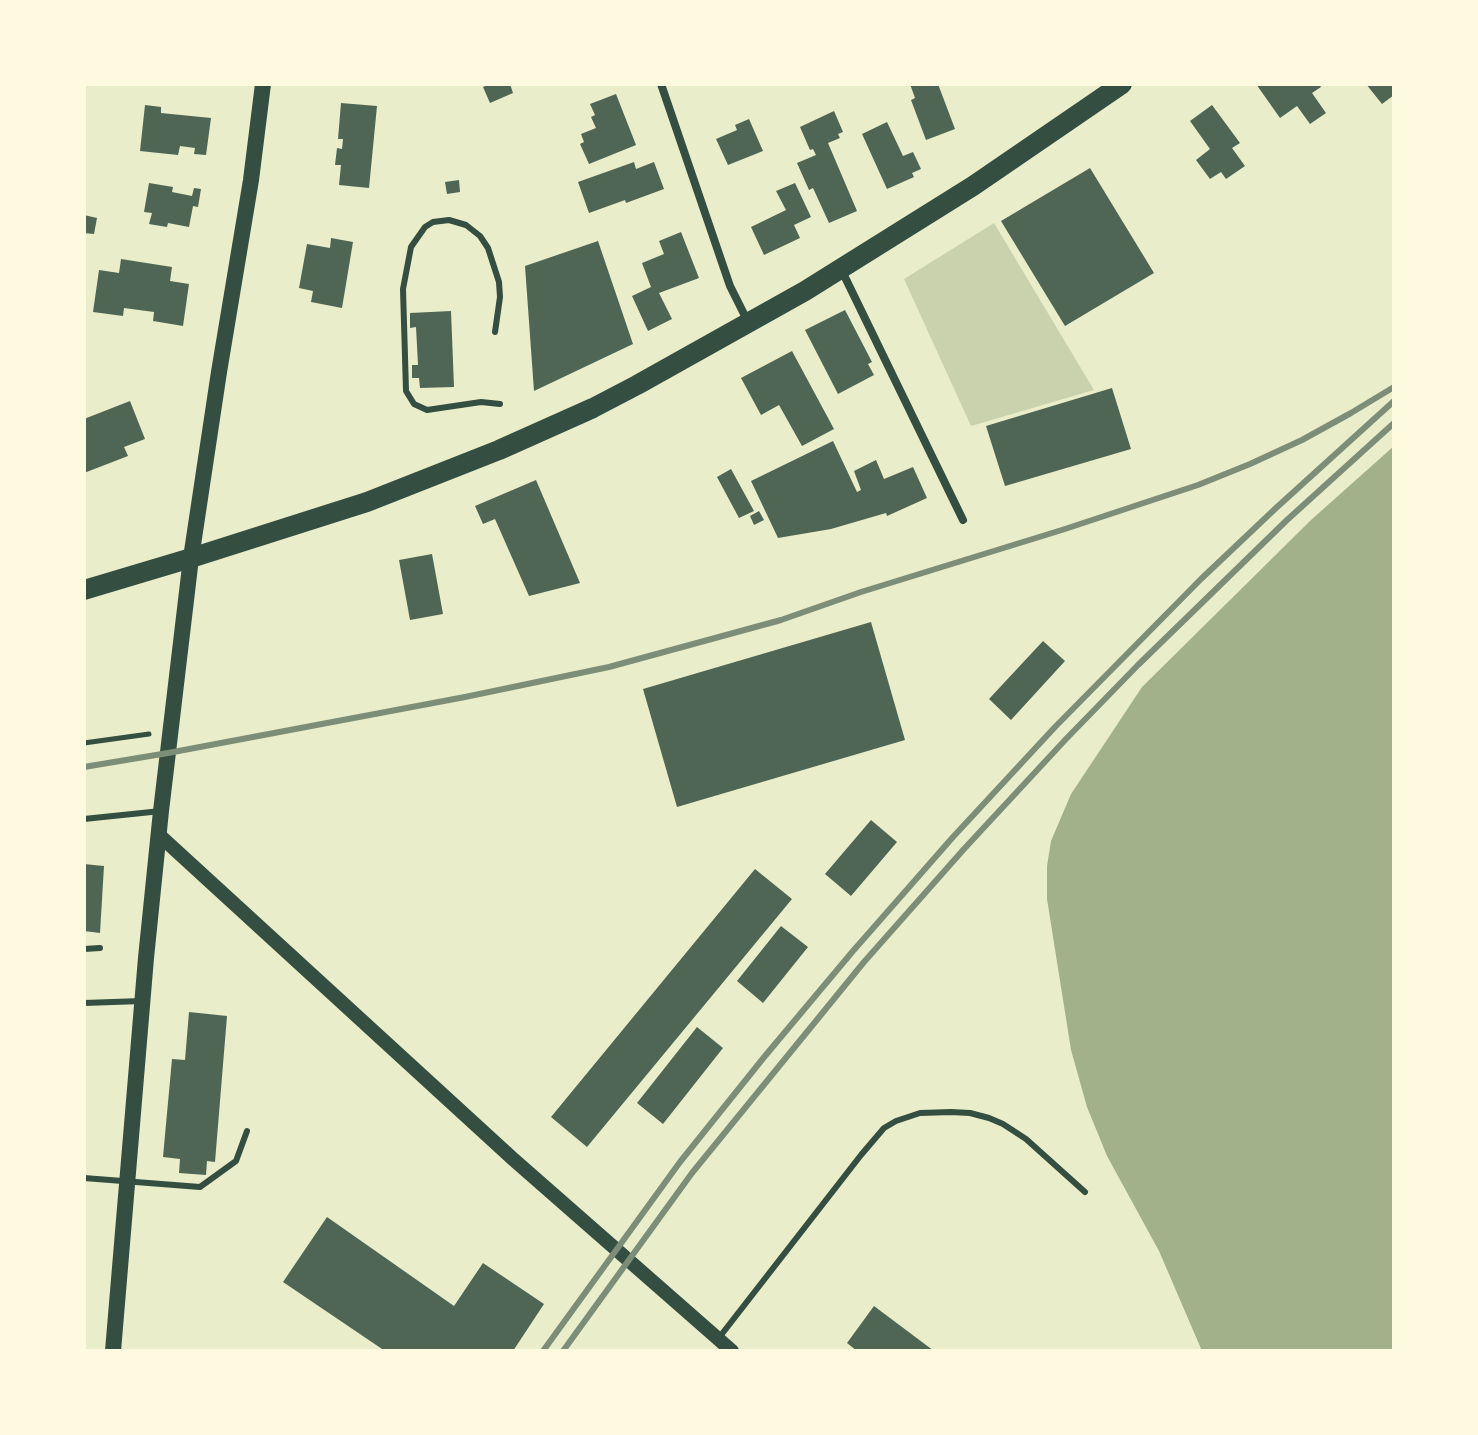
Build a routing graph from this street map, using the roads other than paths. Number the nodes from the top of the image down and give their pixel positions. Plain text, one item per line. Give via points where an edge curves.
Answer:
1 (263, 84) edge
2 (661, 84) edge
3 (1109, 88) edge
4 (841, 268) junction
5 (748, 323) junction
6 (495, 332) dead end
7 (500, 404) dead end
8 (963, 520) dead end
9 (191, 558) junction
10 (84, 590) edge
11 (161, 811) junction
12 (84, 819) edge
13 (158, 834) junction
14 (100, 948) dead end
15 (84, 949) edge
16 (142, 1001) junction
17 (84, 1003) edge
18 (247, 1131) dead end
19 (84, 1178) edge
20 (127, 1183) junction
21 (1085, 1192) dead end
22 (718, 1339) junction
23 (113, 1351) edge
24 (732, 1351) edge

1 - 9 main road
2 - 5 street via 730,286
3 - 4 main road via 973,186
4 - 5 main road
4 - 8 street
5 - 9 main road via 593,408 499,450 367,502
6 - 7 lane via 499,282 488,248 466,225 433,222 411,247 403,289 406,391 418,407 432,411
9 - 10 main road
9 - 11 main road
11 - 12 lane
11 - 13 main road
13 - 16 main road
13 - 22 street
14 - 15 lane
16 - 17 lane
16 - 20 main road
18 - 20 lane via 236,1161 200,1187
19 - 20 lane
20 - 23 main road
21 - 22 lane via 1026,1139 989,1118 920,1113 896,1121 861,1155
22 - 24 street

